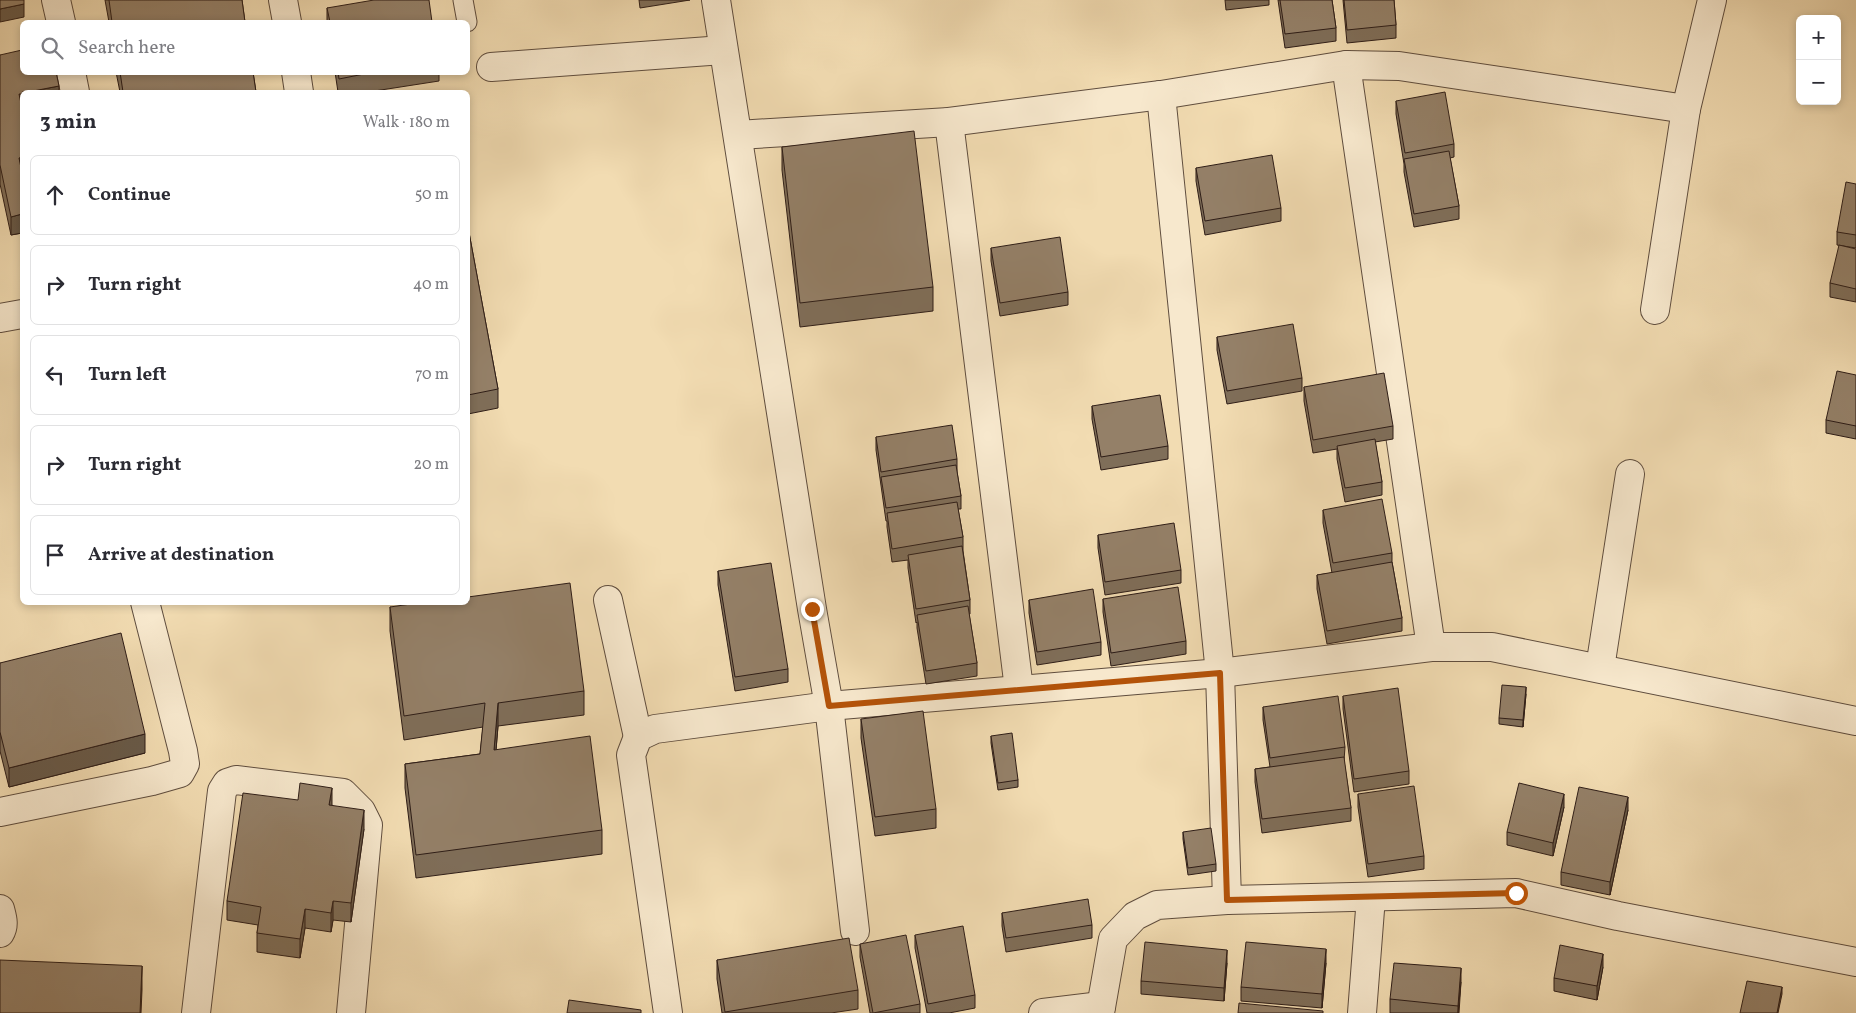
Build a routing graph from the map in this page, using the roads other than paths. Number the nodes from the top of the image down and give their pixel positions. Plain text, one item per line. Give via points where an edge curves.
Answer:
1 (56, 0) edge
2 (283, 0) edge
3 (463, 0) edge
4 (716, 0) edge
5 (1712, 0) edge
6 (61, 20) edge
7 (287, 20) edge
8 (466, 20) edge
9 (724, 50) junction
10 (1346, 65) junction
11 (491, 67) dead end
12 (72, 75) edge
13 (297, 75) edge
14 (75, 90) edge
15 (300, 90) edge
16 (1161, 95) junction
17 (1686, 109) junction
18 (949, 122) junction
19 (738, 135) junction
20 (1655, 310) dead end
21 (20, 314) edge
22 (0, 318) edge
23 (1630, 474) dead end
24 (608, 600) dead end
25 (147, 605) edge
26 (1431, 647) junction
27 (1600, 668) junction
28 (1220, 673) junction
29 (1019, 689) junction
30 (829, 706) junction
31 (1856, 721) edge
32 (638, 737) junction
33 (0, 812) edge
34 (1371, 897) junction
35 (1227, 900) junction
36 (0, 909) edge
37 (855, 931) dead end
38 (0, 933) edge
39 (1856, 962) edge
40 (1100, 1009) edge
41 (196, 1013) edge
42 (351, 1013) edge
43 (668, 1013) edge
44 (1043, 1013) edge
45 (1362, 1013) edge

1 - 6 street
2 - 7 street
3 - 8 lane
4 - 9 street
5 - 17 street
9 - 11 street
9 - 19 street
10 - 16 street
10 - 17 street via 1399,66
10 - 26 street
12 - 14 street
13 - 15 street
16 - 18 street
16 - 28 street
17 - 20 street
18 - 19 street
18 - 29 street
19 - 30 street
21 - 22 street
23 - 27 street
24 - 32 street
25 - 33 street via 183,752 185,764 180,773
26 - 27 street via 1492,647
26 - 28 street
27 - 31 street
28 - 29 street
28 - 35 street
29 - 30 street
30 - 32 street via 655,729
30 - 37 street
32 - 43 street via 631,755
34 - 35 street
34 - 39 street via 1516,893
34 - 45 street
35 - 40 street via 1157,905 1135,916 1113,939
36 - 38 street via 3,922
40 - 44 street
41 - 42 street via 222,791 227,783 236,780 343,793 361,811 368,825

